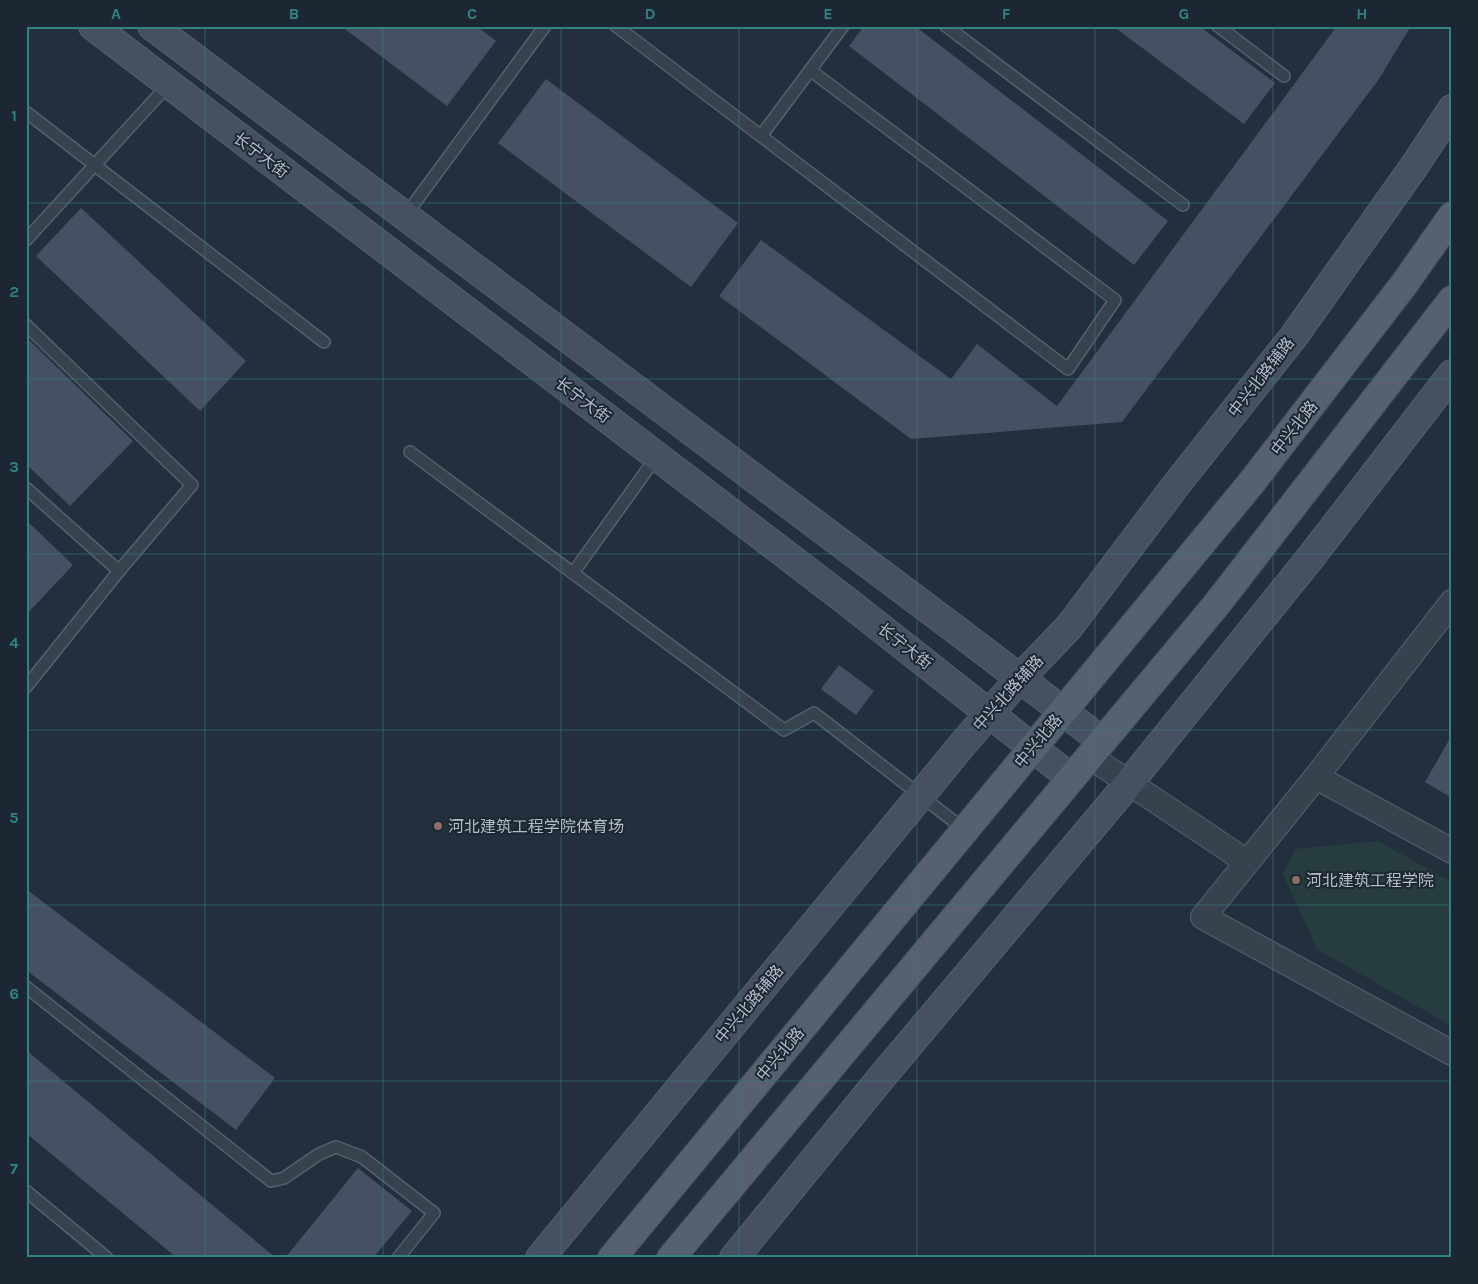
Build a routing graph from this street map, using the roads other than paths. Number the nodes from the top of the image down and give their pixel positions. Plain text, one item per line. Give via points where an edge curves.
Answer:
1 (92, 26) edge
2 (152, 26) edge
3 (545, 26) edge
4 (616, 26) edge
5 (843, 26) edge
6 (946, 26) edge
7 (1218, 26) edge
8 (810, 70) junction
9 (1284, 76) dead end
10 (169, 84) junction
11 (1452, 109) edge
12 (26, 112) edge
13 (761, 136) junction
14 (96, 165) junction
15 (1183, 205) dead end
16 (405, 216) junction
17 (1452, 216) edge
18 (26, 240) edge
19 (1452, 300) edge
20 (26, 325) edge
21 (324, 342) dead end
22 (1452, 374) edge
23 (410, 452) dead end
24 (657, 456) junction
25 (26, 488) edge
26 (119, 571) junction
27 (572, 572) junction
28 (1452, 602) edge
29 (1020, 678) junction
30 (26, 687) edge
31 (1063, 711) junction
32 (990, 713) junction
33 (1033, 747) junction
34 (1096, 749) junction
35 (1316, 777) junction
36 (1071, 778) junction
37 (1129, 783) junction
38 (920, 796) junction
39 (965, 830) junction
40 (1452, 851) edge
41 (1247, 862) junction
42 (28, 993) edge
43 (1452, 1054) edge
44 (26, 1191) edge
45 (107, 1258) edge
46 (398, 1258) edge
47 (540, 1258) edge
48 (612, 1258) edge
49 (671, 1258) edge
50 (734, 1258) edge

1 - 10 street, 长宁大街
2 - 16 street
3 - 16 lane
4 - 13 lane
5 - 8 lane
6 - 15 lane
7 - 9 lane
8 - 13 lane
8 - 13 lane via 1115,300 1068,369
10 - 14 lane
10 - 24 street, 长宁大街
11 - 29 street, 中兴北路辅路 via 1294,336 1069,627
12 - 14 lane
14 - 18 lane
14 - 21 lane
16 - 29 street
17 - 31 main road, 中兴北路 via 1405,283 1258,474
19 - 34 main road via 1217,604
20 - 26 lane via 192,485
22 - 37 street via 1311,557
23 - 27 lane
24 - 27 lane
24 - 32 street, 长宁大街
25 - 26 lane
26 - 30 lane
27 - 38 lane via 784,730 814,713
28 - 35 street
29 - 31 street
29 - 32 street, 中兴北路辅路
31 - 33 main road, 中兴北路
31 - 34 street
32 - 33 street, 长宁大街
32 - 38 street, 中兴北路辅路
33 - 36 street, 长宁大街
33 - 39 main road, 中兴北路
34 - 36 main road
34 - 37 street
35 - 40 street
35 - 41 street
36 - 49 main road
37 - 41 street
37 - 50 street
38 - 39 lane
38 - 47 street, 中兴北路辅路
39 - 48 main road, 中兴北路
41 - 43 street via 1203,917
42 - 46 lane via 271,1181 284,1178 319,1154 336,1147 362,1157 434,1213
44 - 45 lane

